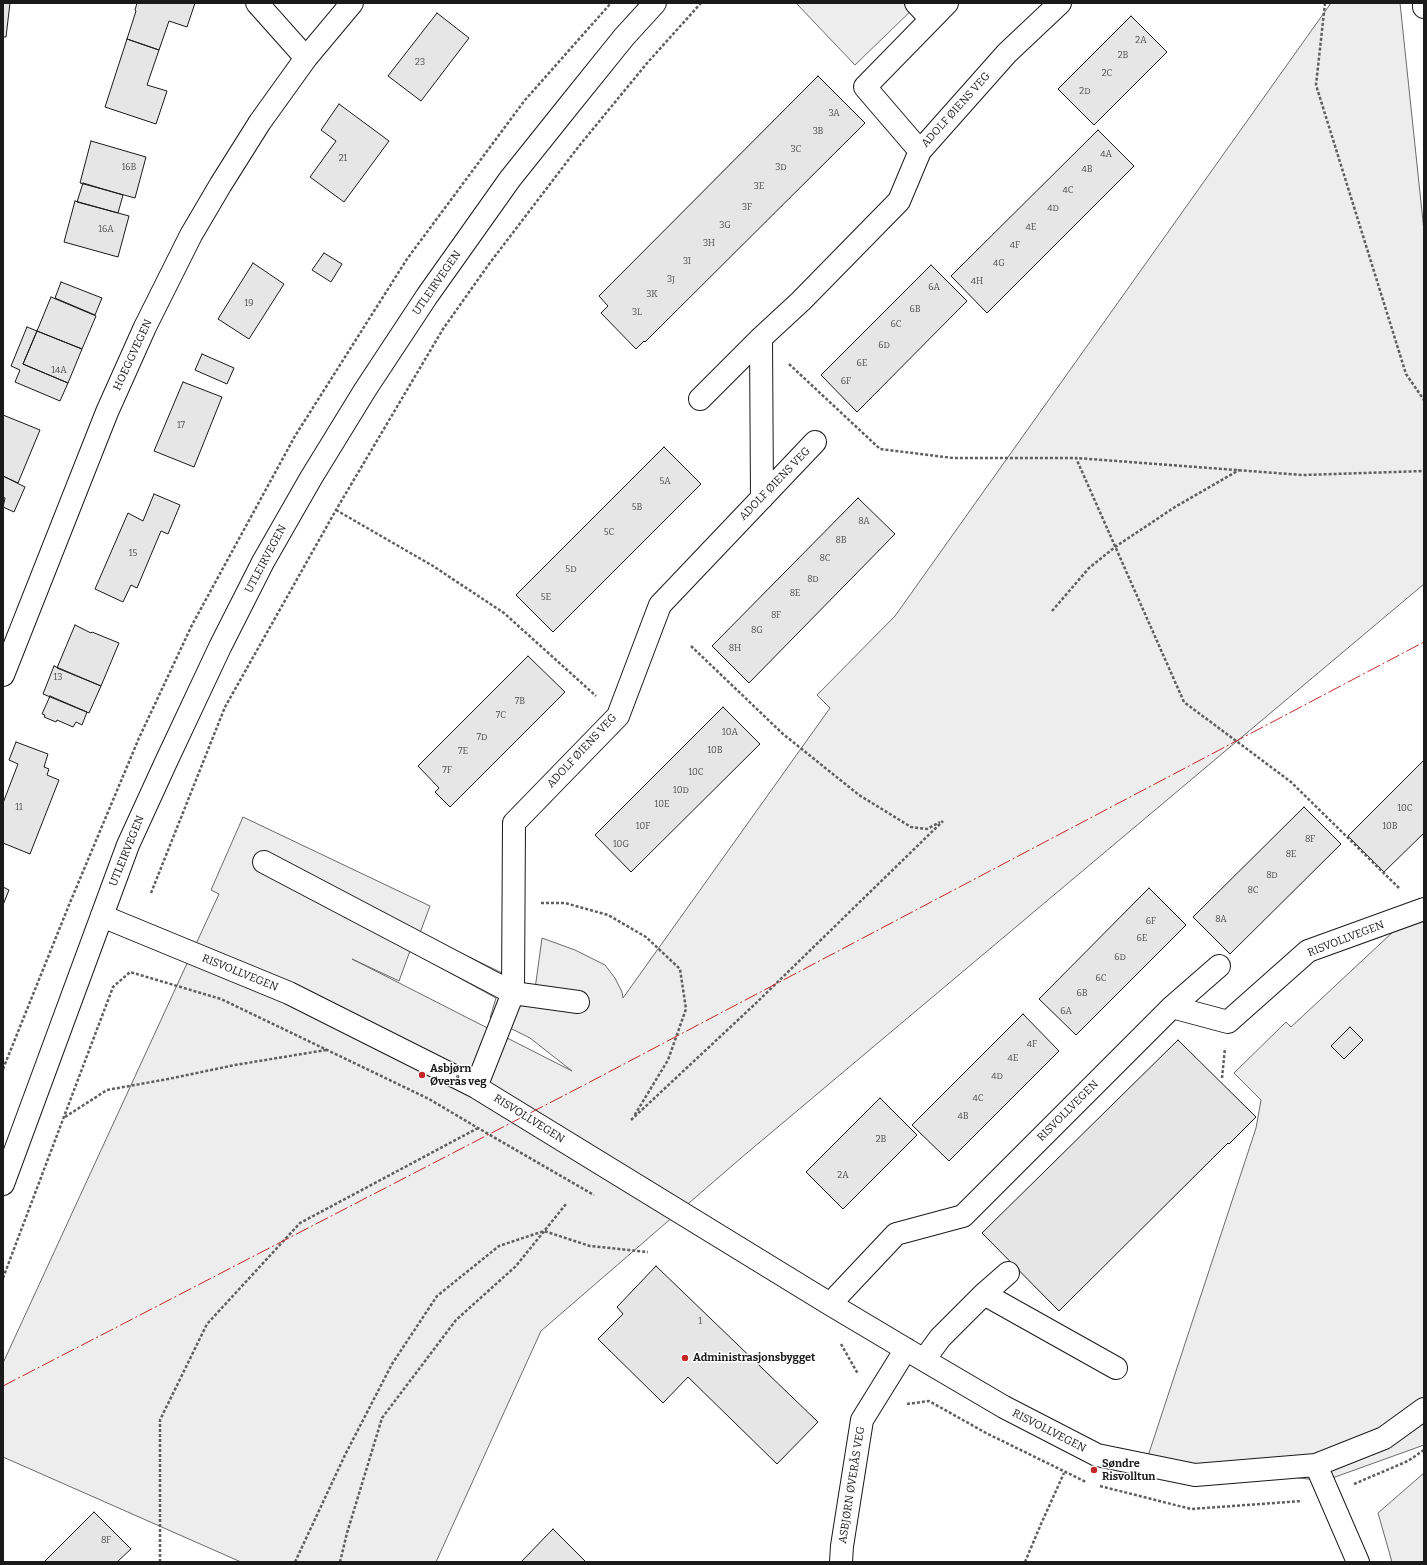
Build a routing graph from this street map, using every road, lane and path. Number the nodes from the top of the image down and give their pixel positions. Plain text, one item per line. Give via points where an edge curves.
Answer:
1 (257, 3) edge
2 (352, 3) edge
3 (655, 3) edge
4 (701, 3) edge
5 (916, 3) edge
6 (947, 3) edge
7 (1060, 3) edge
8 (1326, 3) edge
9 (1424, 3) edge
10 (1424, 7) edge
11 (931, 19) junction
12 (306, 58) junction
13 (920, 151) junction
14 (761, 338) junction
15 (700, 399) dead end
16 (1424, 400) edge
17 (815, 442) dead end
18 (1076, 458) junction
19 (1240, 470) junction
20 (1424, 471) edge
21 (762, 498) junction
22 (336, 510) junction
23 (1115, 547) junction
24 (1052, 611) dead end
25 (691, 646) dead end
26 (3, 675) edge
27 (618, 716) junction
28 (264, 862) dead end
29 (151, 893) dead end
30 (513, 902) junction
31 (1423, 909) edge
32 (102, 916) junction
33 (1219, 966) dead end
34 (513, 993) junction
35 (578, 1002) dead end
36 (1172, 1007) junction
37 (326, 1050) junction
38 (476, 1087) junction
39 (64, 1118) junction
40 (478, 1128) junction
41 (3, 1184) edge
42 (596, 1195) dead end
43 (566, 1204) dead end
44 (544, 1231) junction
45 (648, 1252) dead end
46 (1008, 1273) dead end
47 (3, 1278) edge
48 (984, 1294) junction
49 (830, 1304) junction
50 (838, 1339) dead end
51 (915, 1355) junction
52 (1116, 1368) dead end
53 (858, 1375) dead end
54 (1424, 1410) edge
55 (1316, 1465) junction
56 (1064, 1472) dead end
57 (160, 1562) edge
58 (295, 1562) edge
59 (340, 1562) edge
60 (841, 1562) edge
61 (1026, 1562) edge
62 (1358, 1562) edge

1 - 12 street
2 - 12 street, HOEGGVEGEN
3 - 32 street, UTLEIRVEGEN via 599,67 510,179 427,296 311,478 263,562 206,676 128,845
4 - 22 path via 593,128 489,264 443,329
5 - 11 street
6 - 11 street
7 - 13 street, ADOLF ØIENS VEG via 1007,53
8 - 16 path via 1316,85 1406,374
9 - 10 street
11 - 13 street via 865,87
12 - 26 street, HOEGGVEGEN via 260,122 221,184 191,235 145,327 107,412
13 - 14 street, ADOLF ØIENS VEG via 899,201
14 - 15 street, ADOLF ØIENS VEG
14 - 18 path via 880,449 953,458
14 - 21 street
17 - 21 street, ADOLF ØIENS VEG
18 - 19 path
18 - 23 path
19 - 20 path via 1303,475
19 - 23 path via 1175,507
21 - 27 street, ADOLF ØIENS VEG via 660,604
22 - 27 path via 433,566 504,613
22 - 29 path via 225,706
23 - 24 path via 1089,568
23 - 31 path via 1184,702 1291,782
25 - 30 path via 783,734 859,795 910,828 927,829 942,821 754,1005 631,1120 668,1060 686,1009 680,969 646,937 608,915 565,903
27 - 30 street, ADOLF ØIENS VEG via 514,823
28 - 34 street
30 - 34 street, ADOLF ØIENS VEG
31 - 36 street, RISVOLLVEGEN via 1308,950 1228,1022
32 - 38 street, RISVOLLVEGEN via 288,993
32 - 41 street, UTLEIRVEGEN
33 - 36 street, RISVOLLVEGEN
34 - 35 street
34 - 38 street, ADOLF ØIENS VEG
36 - 49 street, RISVOLLVEGEN via 963,1216 896,1234
37 - 39 path via 235,1064 107,1090
37 - 39 path via 221,999 130,972 113,987
37 - 40 path via 429,1098
38 - 49 street, RISVOLLVEGEN
39 - 47 path
40 - 42 path
40 - 57 path via 300,1223 207,1324 160,1420
43 - 44 path
44 - 45 path via 590,1246
44 - 58 path via 499,1246 437,1296 392,1364 345,1455
44 - 59 path via 516,1266 456,1320 382,1418
46 - 48 street, ASBJØRN ØVERÅS VEG
48 - 51 street, ASBJØRN ØVERÅS VEG via 940,1338
48 - 52 street
49 - 51 street, RISVOLLVEGEN
50 - 53 path
51 - 55 street, RISVOLLVEGEN via 1004,1408 1097,1455 1195,1475
51 - 60 street, ASBJØRN ØVERÅS VEG via 862,1420
54 - 55 street, RISVOLLVEGEN via 1384,1438
55 - 62 street
56 - 61 path

